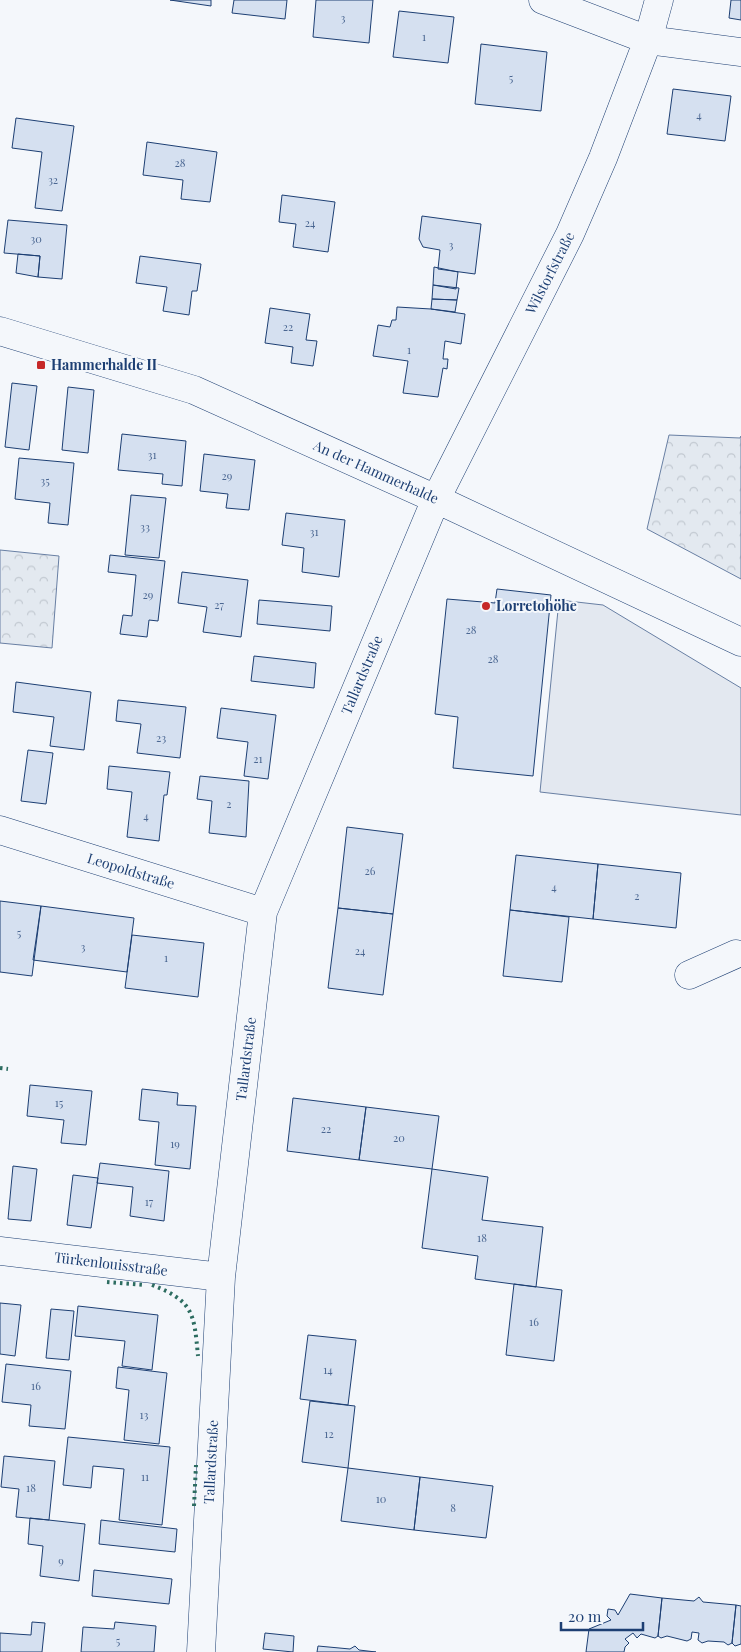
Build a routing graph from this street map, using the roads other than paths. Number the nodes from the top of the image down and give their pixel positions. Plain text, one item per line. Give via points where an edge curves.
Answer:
1 (543, 0) edge
2 (659, 0) edge
3 (648, 40) junction
4 (741, 52) edge
5 (0, 331) edge
6 (436, 499) junction
7 (741, 642) edge
8 (0, 830) edge
9 (263, 912) junction
10 (739, 951) edge
11 (689, 975) dead end
12 (0, 1251) edge
13 (221, 1277) junction
14 (201, 1652) edge

1 - 3 street
2 - 3 street, Wilstorfstraße
3 - 4 street
3 - 6 street, Wilstorfstraße via 570,234
5 - 6 street, An der Hammerhalde via 194,390
6 - 7 street, An der Hammerhalde
6 - 9 street, Tallardstraße
8 - 9 street, Leopoldstraße
9 - 13 street, Tallardstraße
10 - 11 street
12 - 13 street, Türkenlouisstraße
13 - 14 street, Tallardstraße

